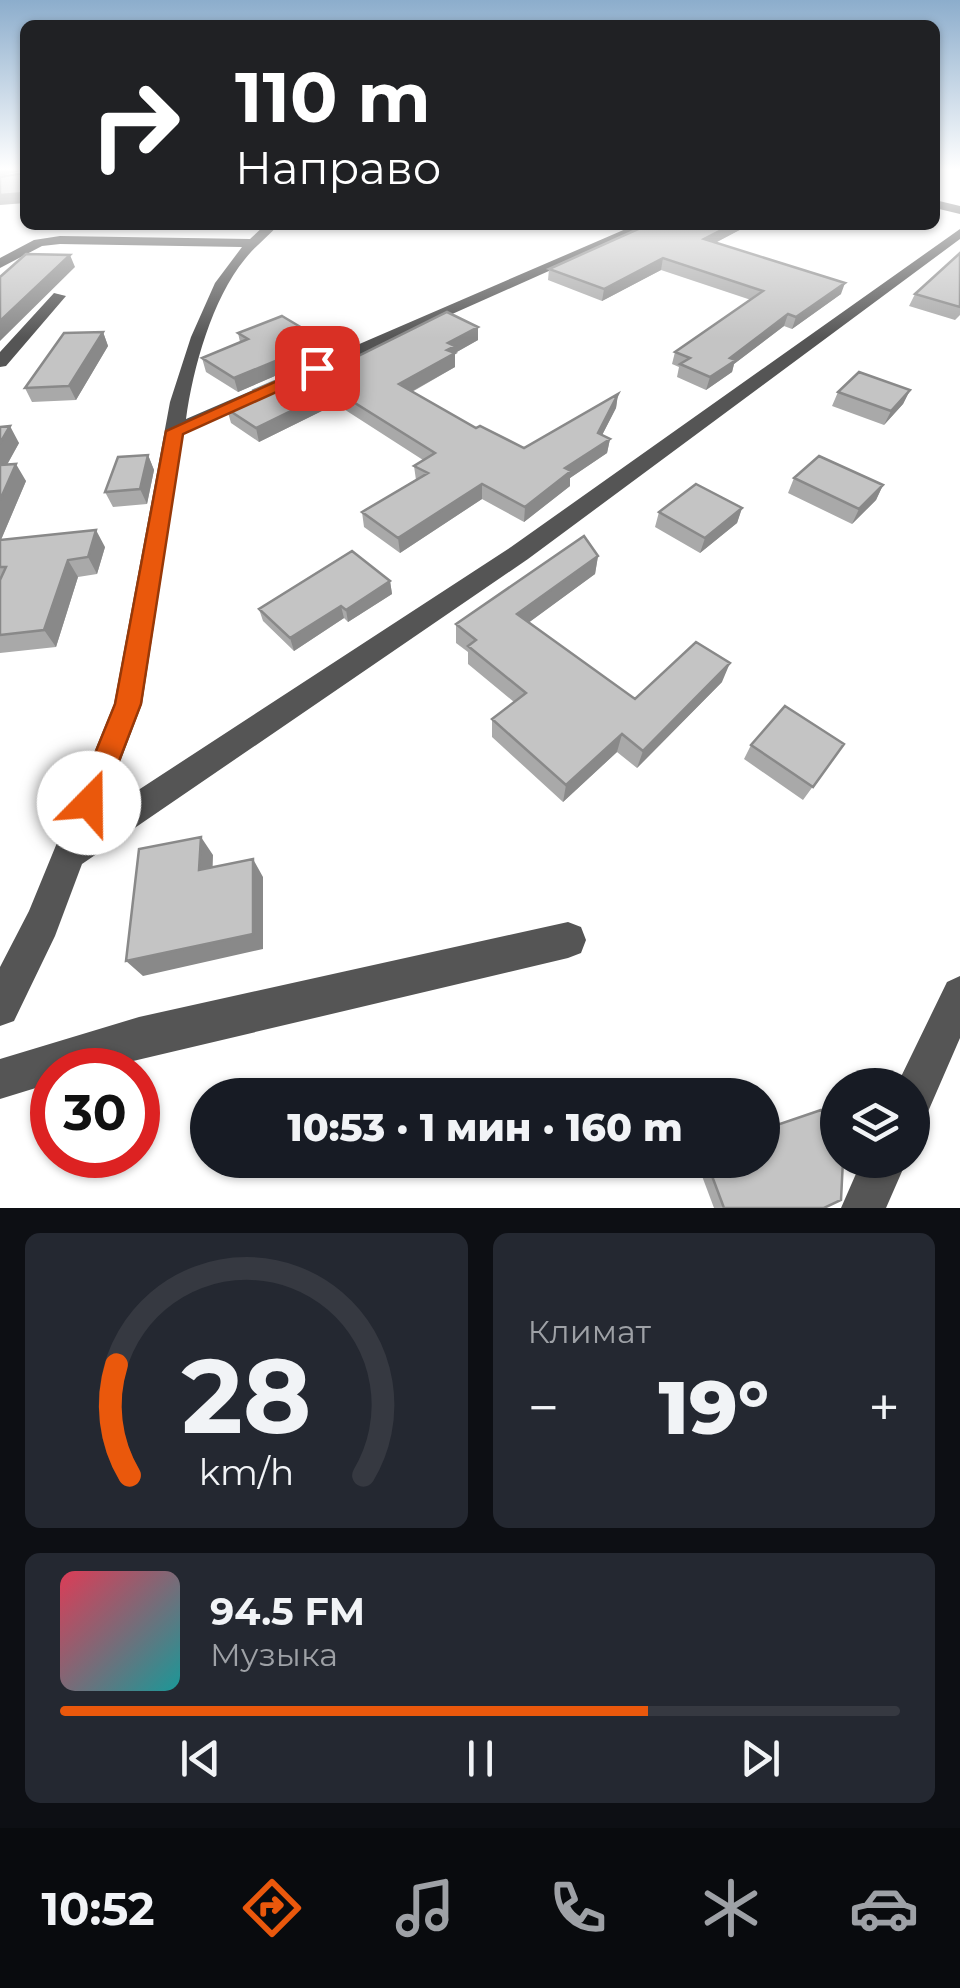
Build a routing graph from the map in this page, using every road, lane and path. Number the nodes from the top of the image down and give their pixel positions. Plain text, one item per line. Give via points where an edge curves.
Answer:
1 (266, 230) edge
2 (635, 230) edge
3 (960, 234) edge
4 (251, 243) junction
5 (0, 264) edge
6 (58, 296) dead end
7 (0, 362) edge
8 (175, 431) junction
9 (66, 854) junction
10 (568, 940) dead end
11 (960, 995) edge
12 (0, 1007) edge
13 (926, 1068) edge
14 (0, 1079) edge
15 (877, 1178) edge
16 (864, 1208) edge

1 - 4 street
2 - 8 street
3 - 9 street via 608,494 287,715
4 - 5 street via 60,240 39,242
4 - 8 street via 222,283 199,337
6 - 7 street
8 - 9 street via 128,704
9 - 12 street via 42,923
10 - 14 street via 139,1037
11 - 13 street
15 - 16 street

